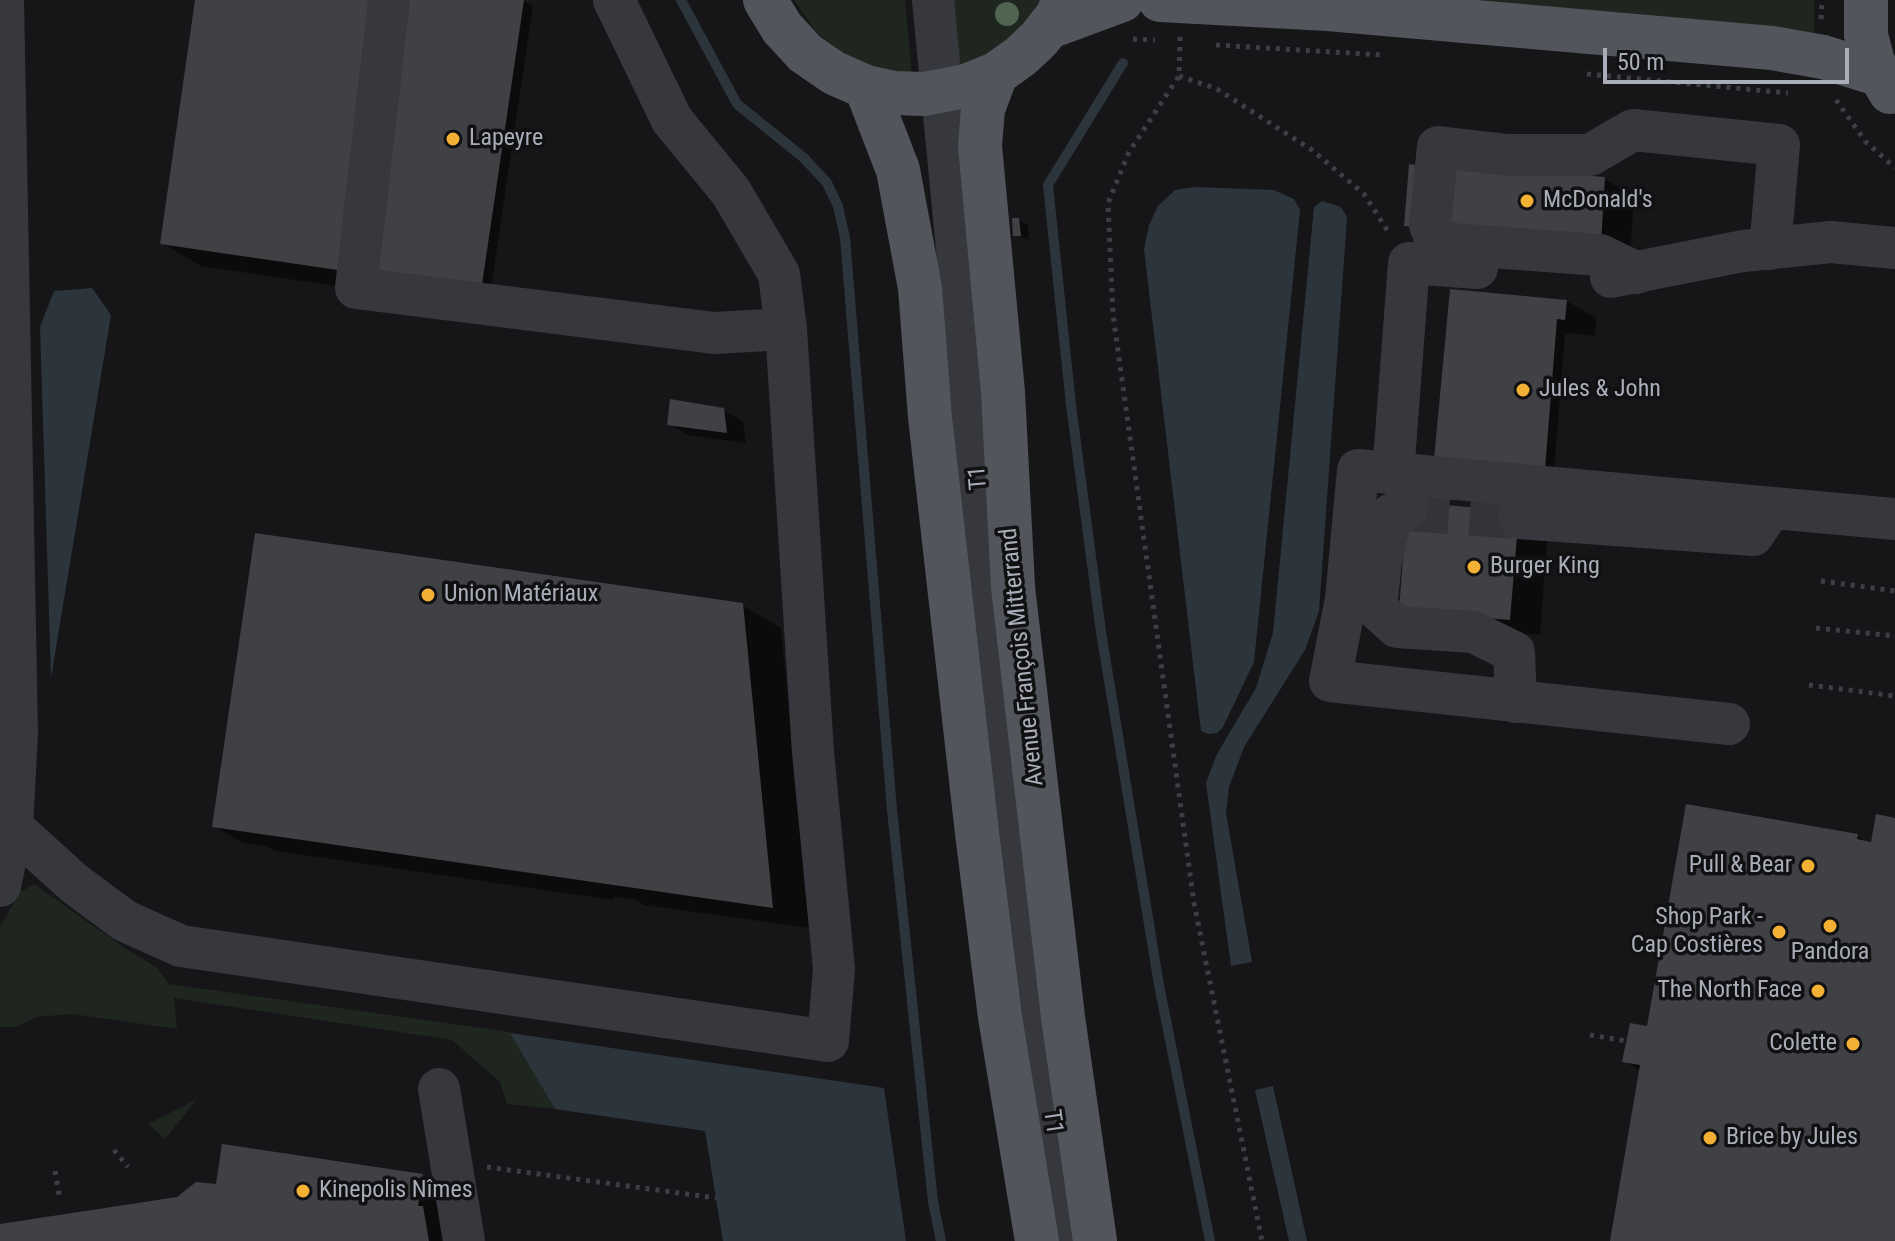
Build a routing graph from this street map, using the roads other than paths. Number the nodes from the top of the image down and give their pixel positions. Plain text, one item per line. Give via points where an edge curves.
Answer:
1 (3, 0) edge
2 (389, 0) edge
3 (614, 0) edge
4 (765, 0) edge
5 (915, 0) edge
6 (933, 0) edge
7 (1160, 0) edge
8 (1866, 0) edge
9 (1057, 13) edge
10 (1120, 20) edge
11 (996, 74) junction
12 (866, 87) junction
13 (1886, 87) edge
14 (933, 93) junction
15 (1895, 248) edge
16 (1770, 249) junction
17 (1625, 275) junction
18 (786, 329) junction
19 (1400, 492) junction
20 (1771, 508) junction
21 (1519, 518) tunnel mouth
22 (1895, 519) edge
23 (1516, 702) junction
24 (1729, 724) dead end
25 (12, 827) junction
26 (0, 886) edge
27 (439, 1089) dead end
28 (464, 1241) edge
29 (1037, 1241) edge
30 (1053, 1241) edge
31 (1073, 1241) edge
32 (1095, 1241) edge

1 - 25 street via 17,733
2 - 18 street via 356,288 714,333
3 - 18 street via 672,120 731,192 779,274
4 - 12 main road via 805,53
5 - 14 street, T1 / T1
6 - 14 street, T1 / T1
7 - 13 main road via 1328,9 1772,48 1823,57
8 - 13 main road via 1866,35
9 - 10 main road
9 - 11 main road via 1021,56
11 - 14 main road
11 - 32 main road, Avenue François Mitterrand via 983,109 980,146 1003,392 1013,587
12 - 14 main road
12 - 29 main road via 898,170 920,288 977,833 1000,1017
14 - 30 street, T1 / T1 via 961,497 992,812 1032,1125
14 - 31 street, T1 / T1 via 1011,810
15 - 16 street via 1831,242
16 - 17 street
16 - 17 street via 1779,145 1633,130 1590,155 1508,155 1438,147 1430,225 1435,238 1452,244 1600,255
17 - 19 street via 1409,263
18 - 25 street via 813,752 834,969 828,1041 181,946 125,921
19 - 20 street
19 - 23 street via 1381,560 1376,608 1397,627 1473,632 1514,652
19 - 23 street via 1358,470 1346,599 1330,681
20 - 21 street via 1753,535
20 - 22 street
23 - 24 street
25 - 26 street
27 - 28 street

